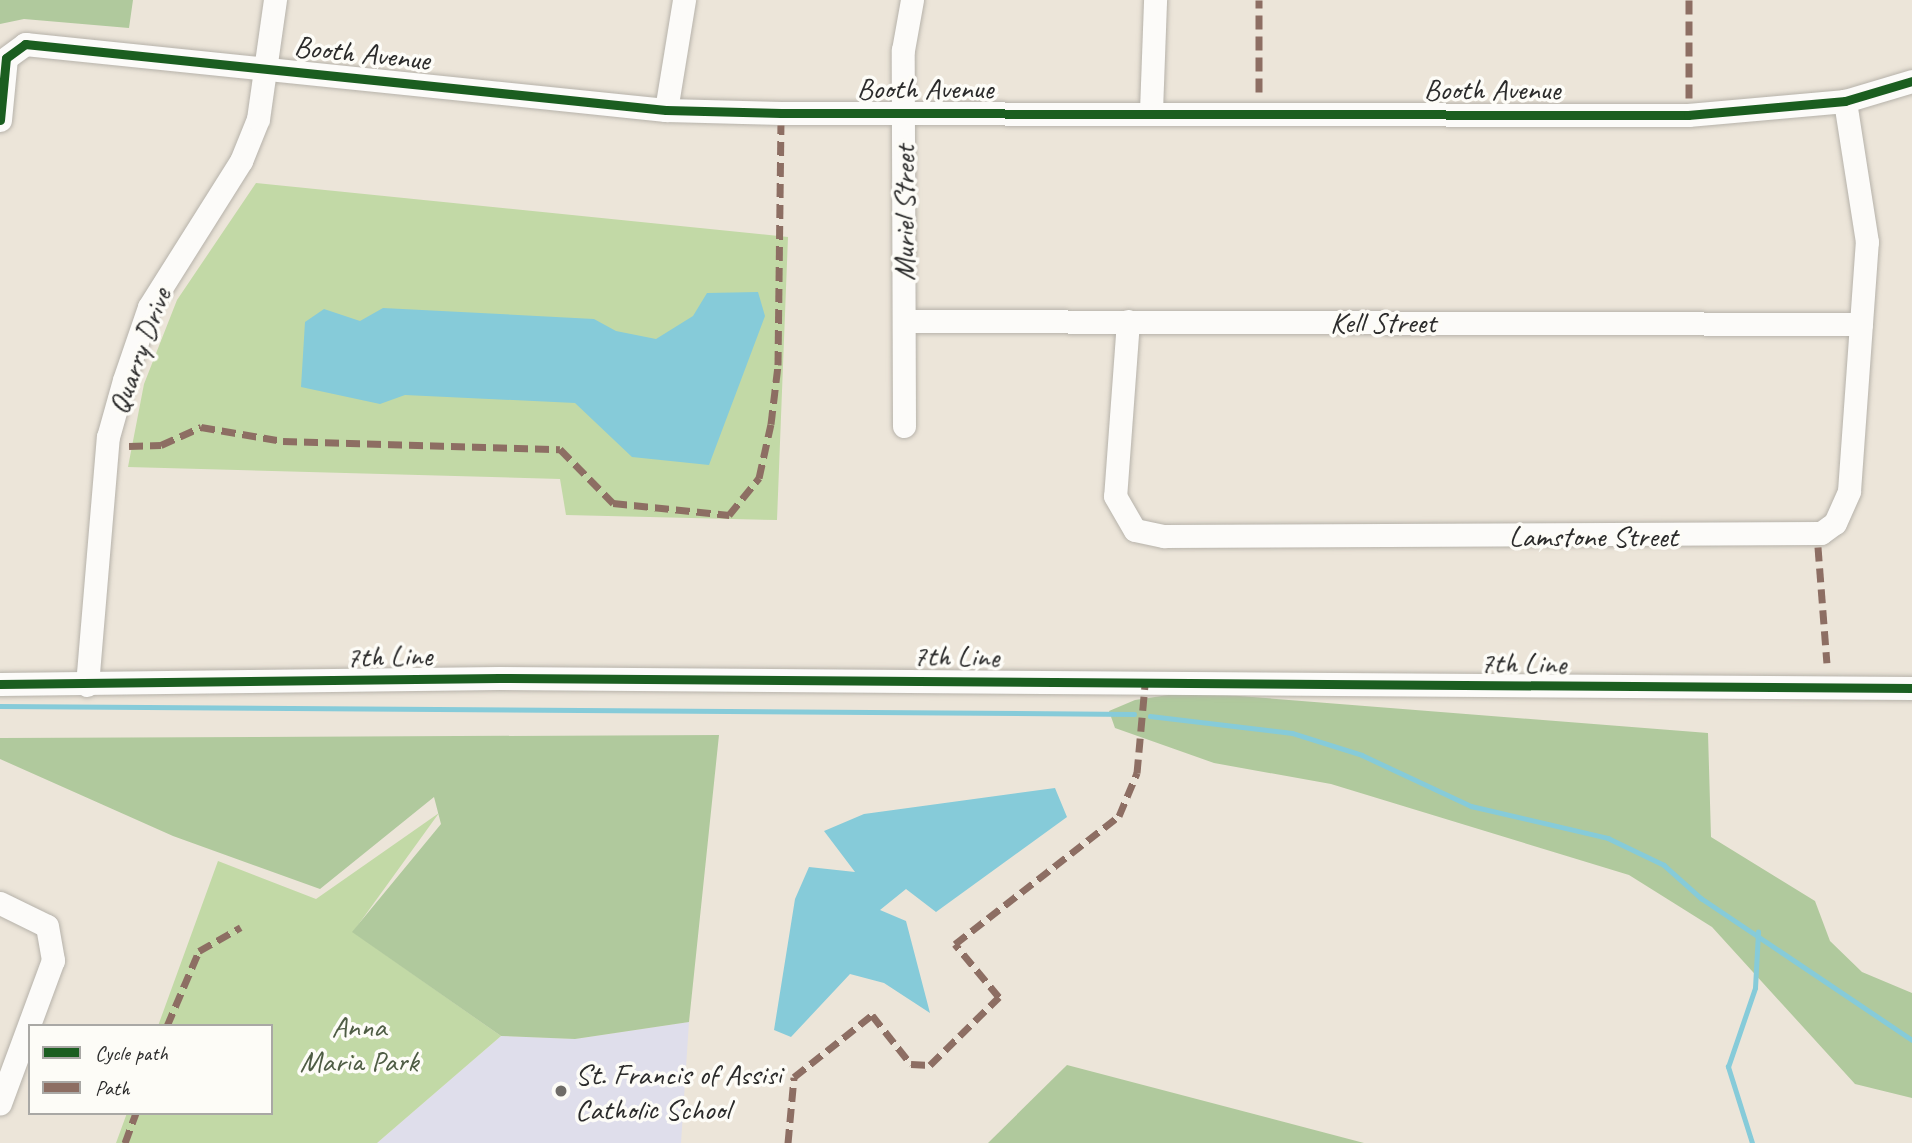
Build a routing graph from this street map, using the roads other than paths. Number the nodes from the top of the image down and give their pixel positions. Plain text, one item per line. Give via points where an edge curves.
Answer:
1 (275, 0) edge
2 (684, 0) edge
3 (912, 0) edge
4 (1154, 0) edge
5 (267, 67) junction
6 (1912, 81) edge
7 (1845, 101) junction
8 (666, 110) junction
9 (1151, 111) junction
10 (902, 113) junction
11 (0, 120) edge
12 (905, 321) junction
13 (1128, 321) junction
14 (1861, 324) junction
15 (904, 426) dead end
16 (0, 684) edge
17 (87, 685) junction
18 (1912, 688) edge
19 (0, 903) edge
20 (29, 1024) edge
21 (28, 1027) edge
22 (0, 1103) edge

1 - 5 street, Quarry Drive
2 - 8 street
3 - 10 street, Muriel Street
4 - 9 street
5 - 8 street, Booth Avenue
5 - 11 street, Booth Avenue via 25,44 6,58
5 - 17 street, Quarry Drive via 258,119 241,161 149,307 124,380 108,437
6 - 7 street, Booth Avenue
7 - 9 street, Booth Avenue via 1688,115
7 - 14 street, Lamstone Street via 1867,242
8 - 10 street, Booth Avenue
9 - 10 street, Booth Avenue
10 - 12 street, Muriel Street
12 - 13 street, Kell Street
12 - 15 street, Muriel Street
13 - 14 street, Kell Street
13 - 14 street, Lamstone Street via 1115,496 1135,530 1164,536 1821,533 1835,523 1849,491
16 - 17 street, 7th Line
17 - 18 street, 7th Line via 499,678
19 - 20 street via 47,926 53,960
21 - 22 street

